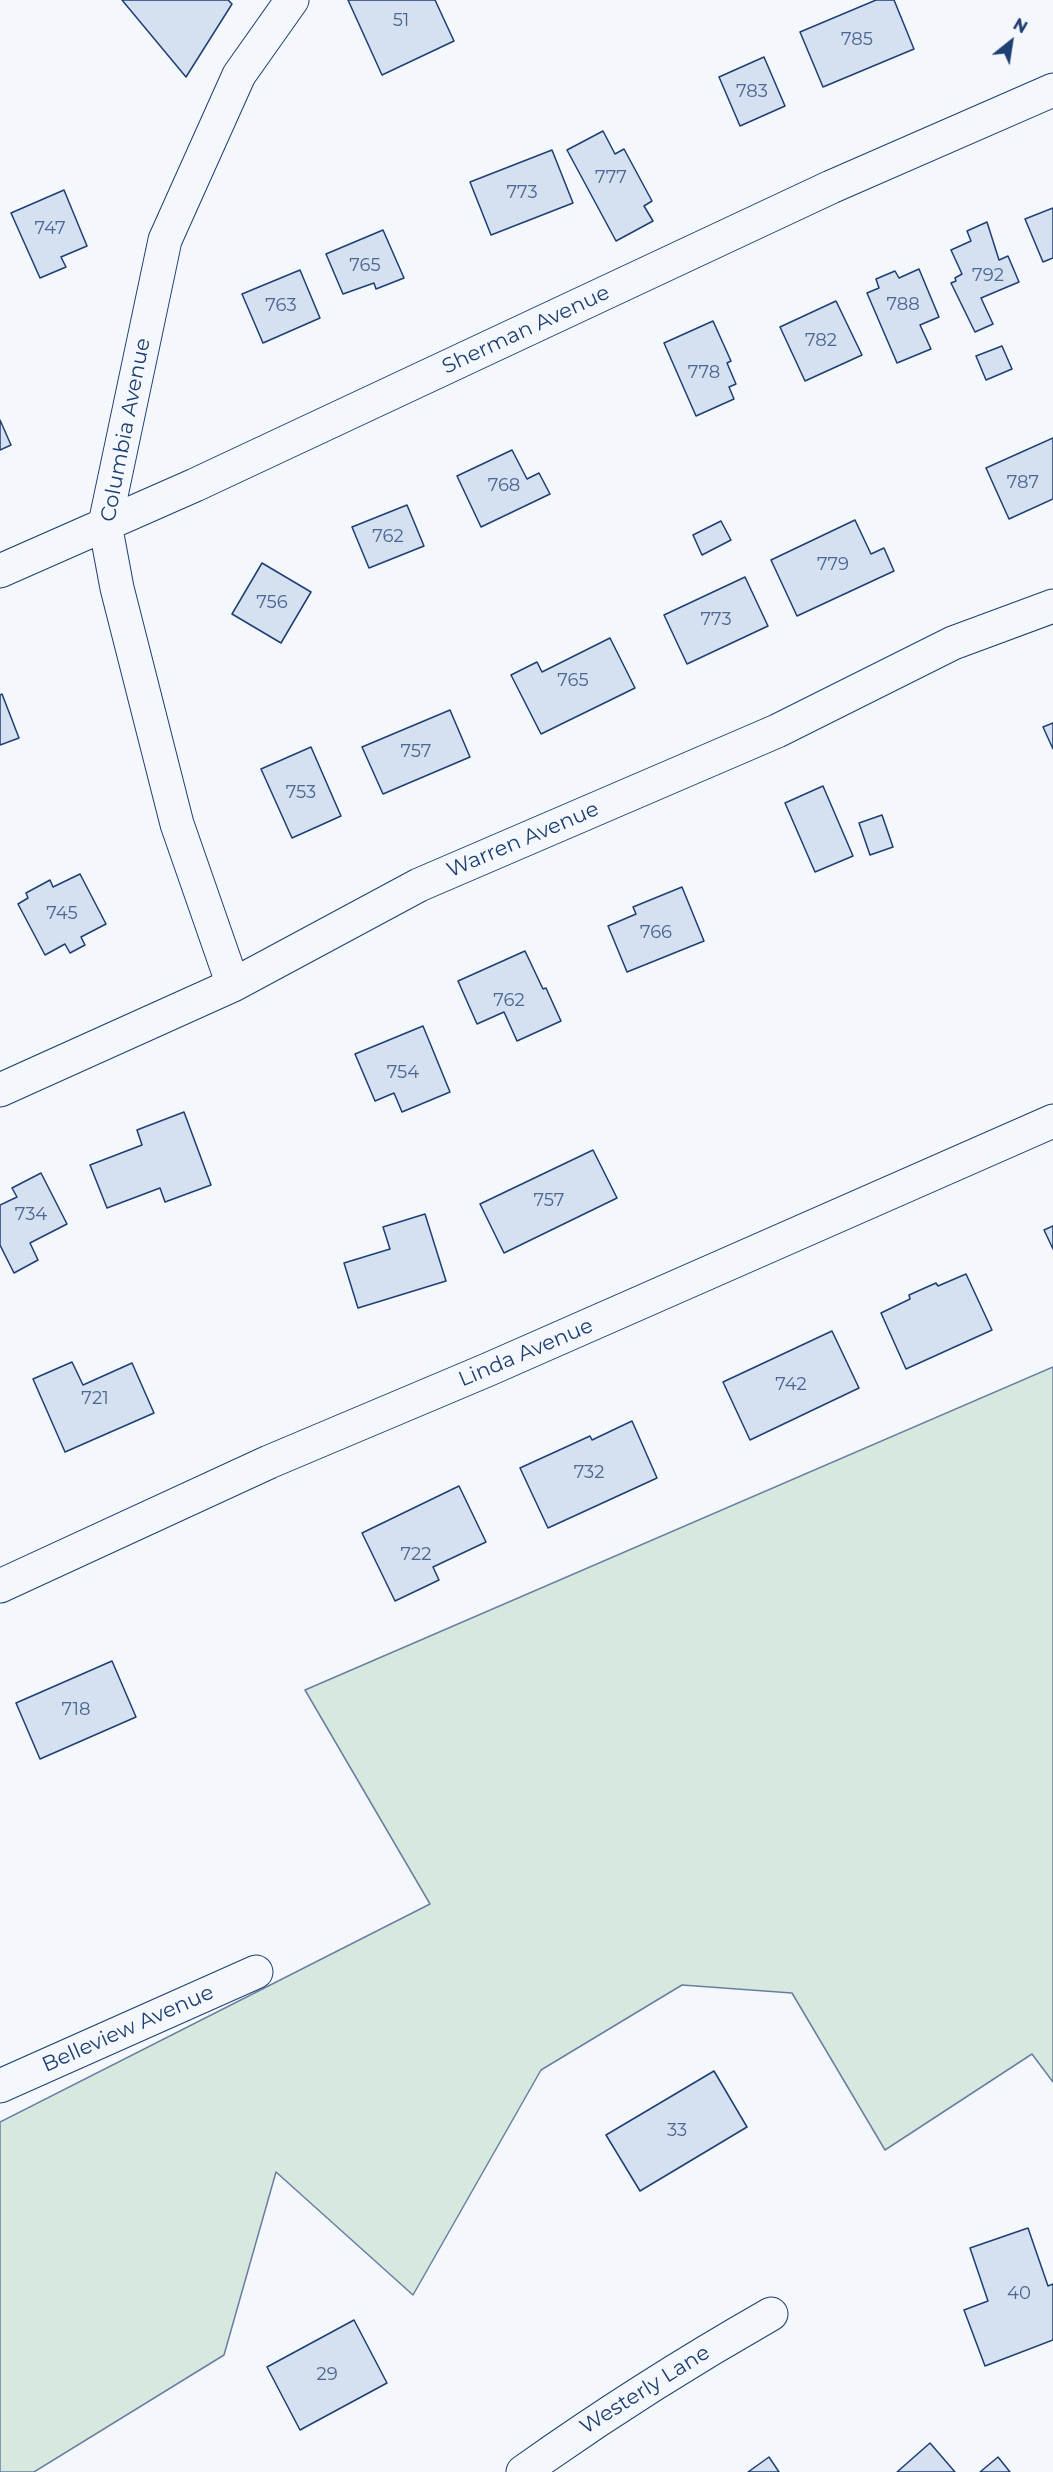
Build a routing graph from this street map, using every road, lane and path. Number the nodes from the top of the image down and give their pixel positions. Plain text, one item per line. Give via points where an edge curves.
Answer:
1 (292, 0) edge
2 (1053, 90) edge
3 (105, 524) junction
4 (0, 571) edge
5 (1053, 606) edge
6 (233, 985) junction
7 (0, 1090) edge
8 (1053, 1121) edge
9 (0, 1586) edge
10 (256, 1972) dead end
11 (0, 2086) edge
12 (771, 2314) dead end
13 (523, 2472) edge

1 - 3 street, Columbia Avenue via 239,75 165,240
2 - 3 street, Sherman Avenue via 831,187
3 - 4 street, Sherman Avenue
3 - 6 street, Columbia Avenue via 117,588 177,825
5 - 6 street, Warren Avenue via 953,643 777,731 419,885
6 - 7 street, Warren Avenue
8 - 9 street, Linda Avenue via 269,1462
10 - 11 street, Belleview Avenue
12 - 13 street, Westerly Lane via 693,2358

